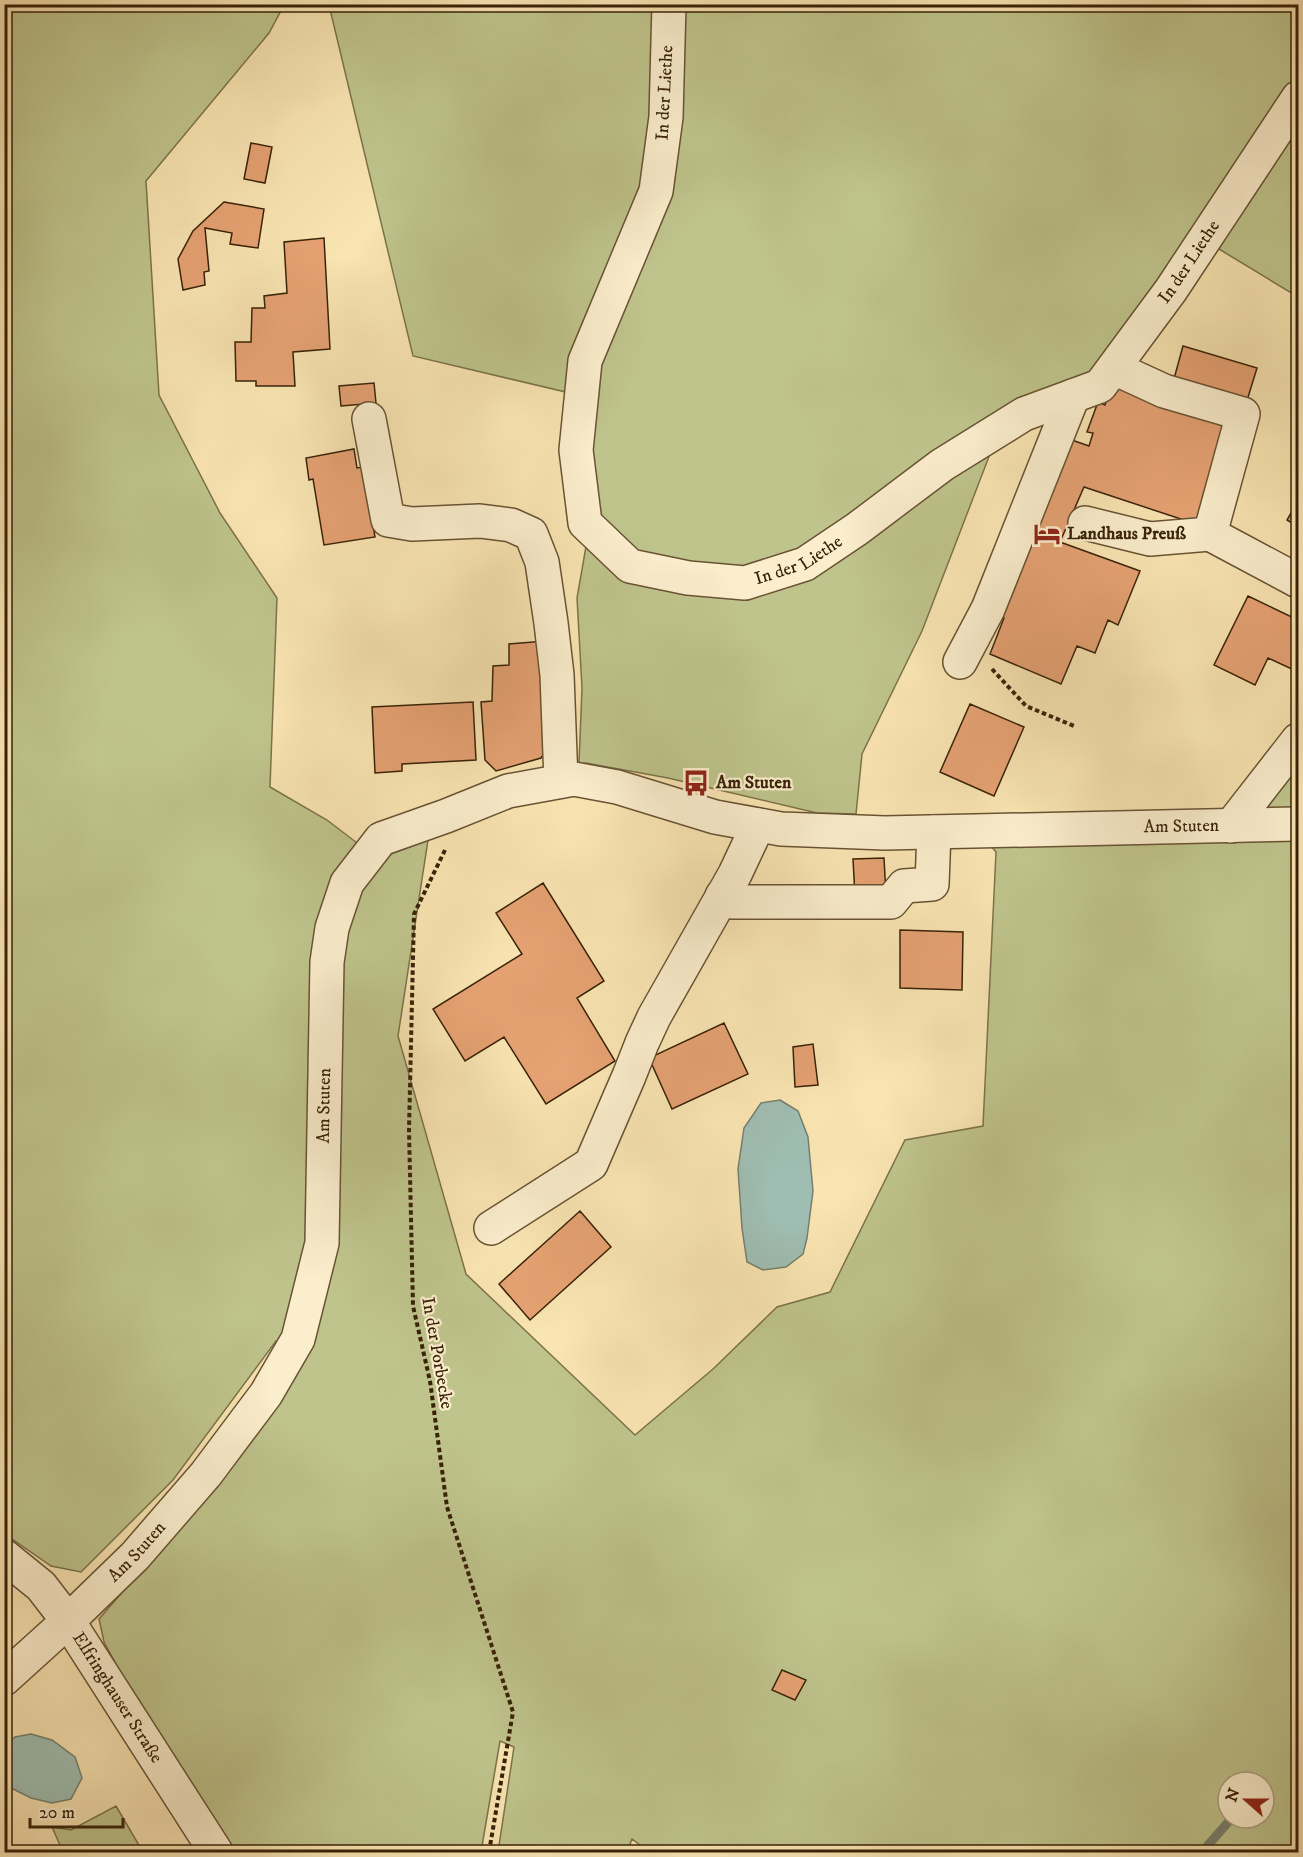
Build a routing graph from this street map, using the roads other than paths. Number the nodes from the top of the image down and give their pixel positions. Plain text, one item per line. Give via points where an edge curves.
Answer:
1 (669, 4) edge
2 (1299, 98) edge
3 (1114, 368) junction
4 (1072, 396) junction
5 (369, 419) dead end
6 (1085, 523) dead end
7 (1210, 534) junction
8 (1299, 581) edge
9 (965, 653) road end
10 (1299, 740) edge
11 (561, 781) junction
12 (1299, 824) edge
13 (758, 825) junction
14 (1231, 826) junction
15 (934, 832) junction
16 (722, 896) junction
17 (491, 1228) dead end
18 (4, 1556) edge
19 (68, 1621) junction
20 (4, 1679) edge
21 (216, 1852) edge

1 - 4 street, In der Liethe via 666,117 656,190 585,362 576,450 585,523 630,566 688,578 745,583 805,564 942,465 1024,414
2 - 3 street, In der Liethe
3 - 4 street, In der Liethe via 1100,386
3 - 7 street via 1164,391 1243,414
4 - 9 street via 996,589
5 - 11 street via 388,520 412,524 480,521 511,525 531,534 542,561 551,622
6 - 7 street via 1150,539
7 - 8 street
10 - 14 street
11 - 13 street, Am Stuten via 574,779 617,787 715,817
11 - 19 street, Am Stuten via 508,791 381,838 348,884 332,928 327,962 322,1243 298,1339 266,1394 206,1474 135,1556
12 - 14 street, Am Stuten
13 - 15 street, Am Stuten via 781,829
13 - 16 street
14 - 15 street, Am Stuten
15 - 16 street via 932,884 904,886 891,902 732,902
16 - 17 street via 646,1034 591,1164
18 - 19 street, Elfringhauser Straße via 41,1586
19 - 20 street, Am Stuten
19 - 21 street, Elfringhauser Straße

